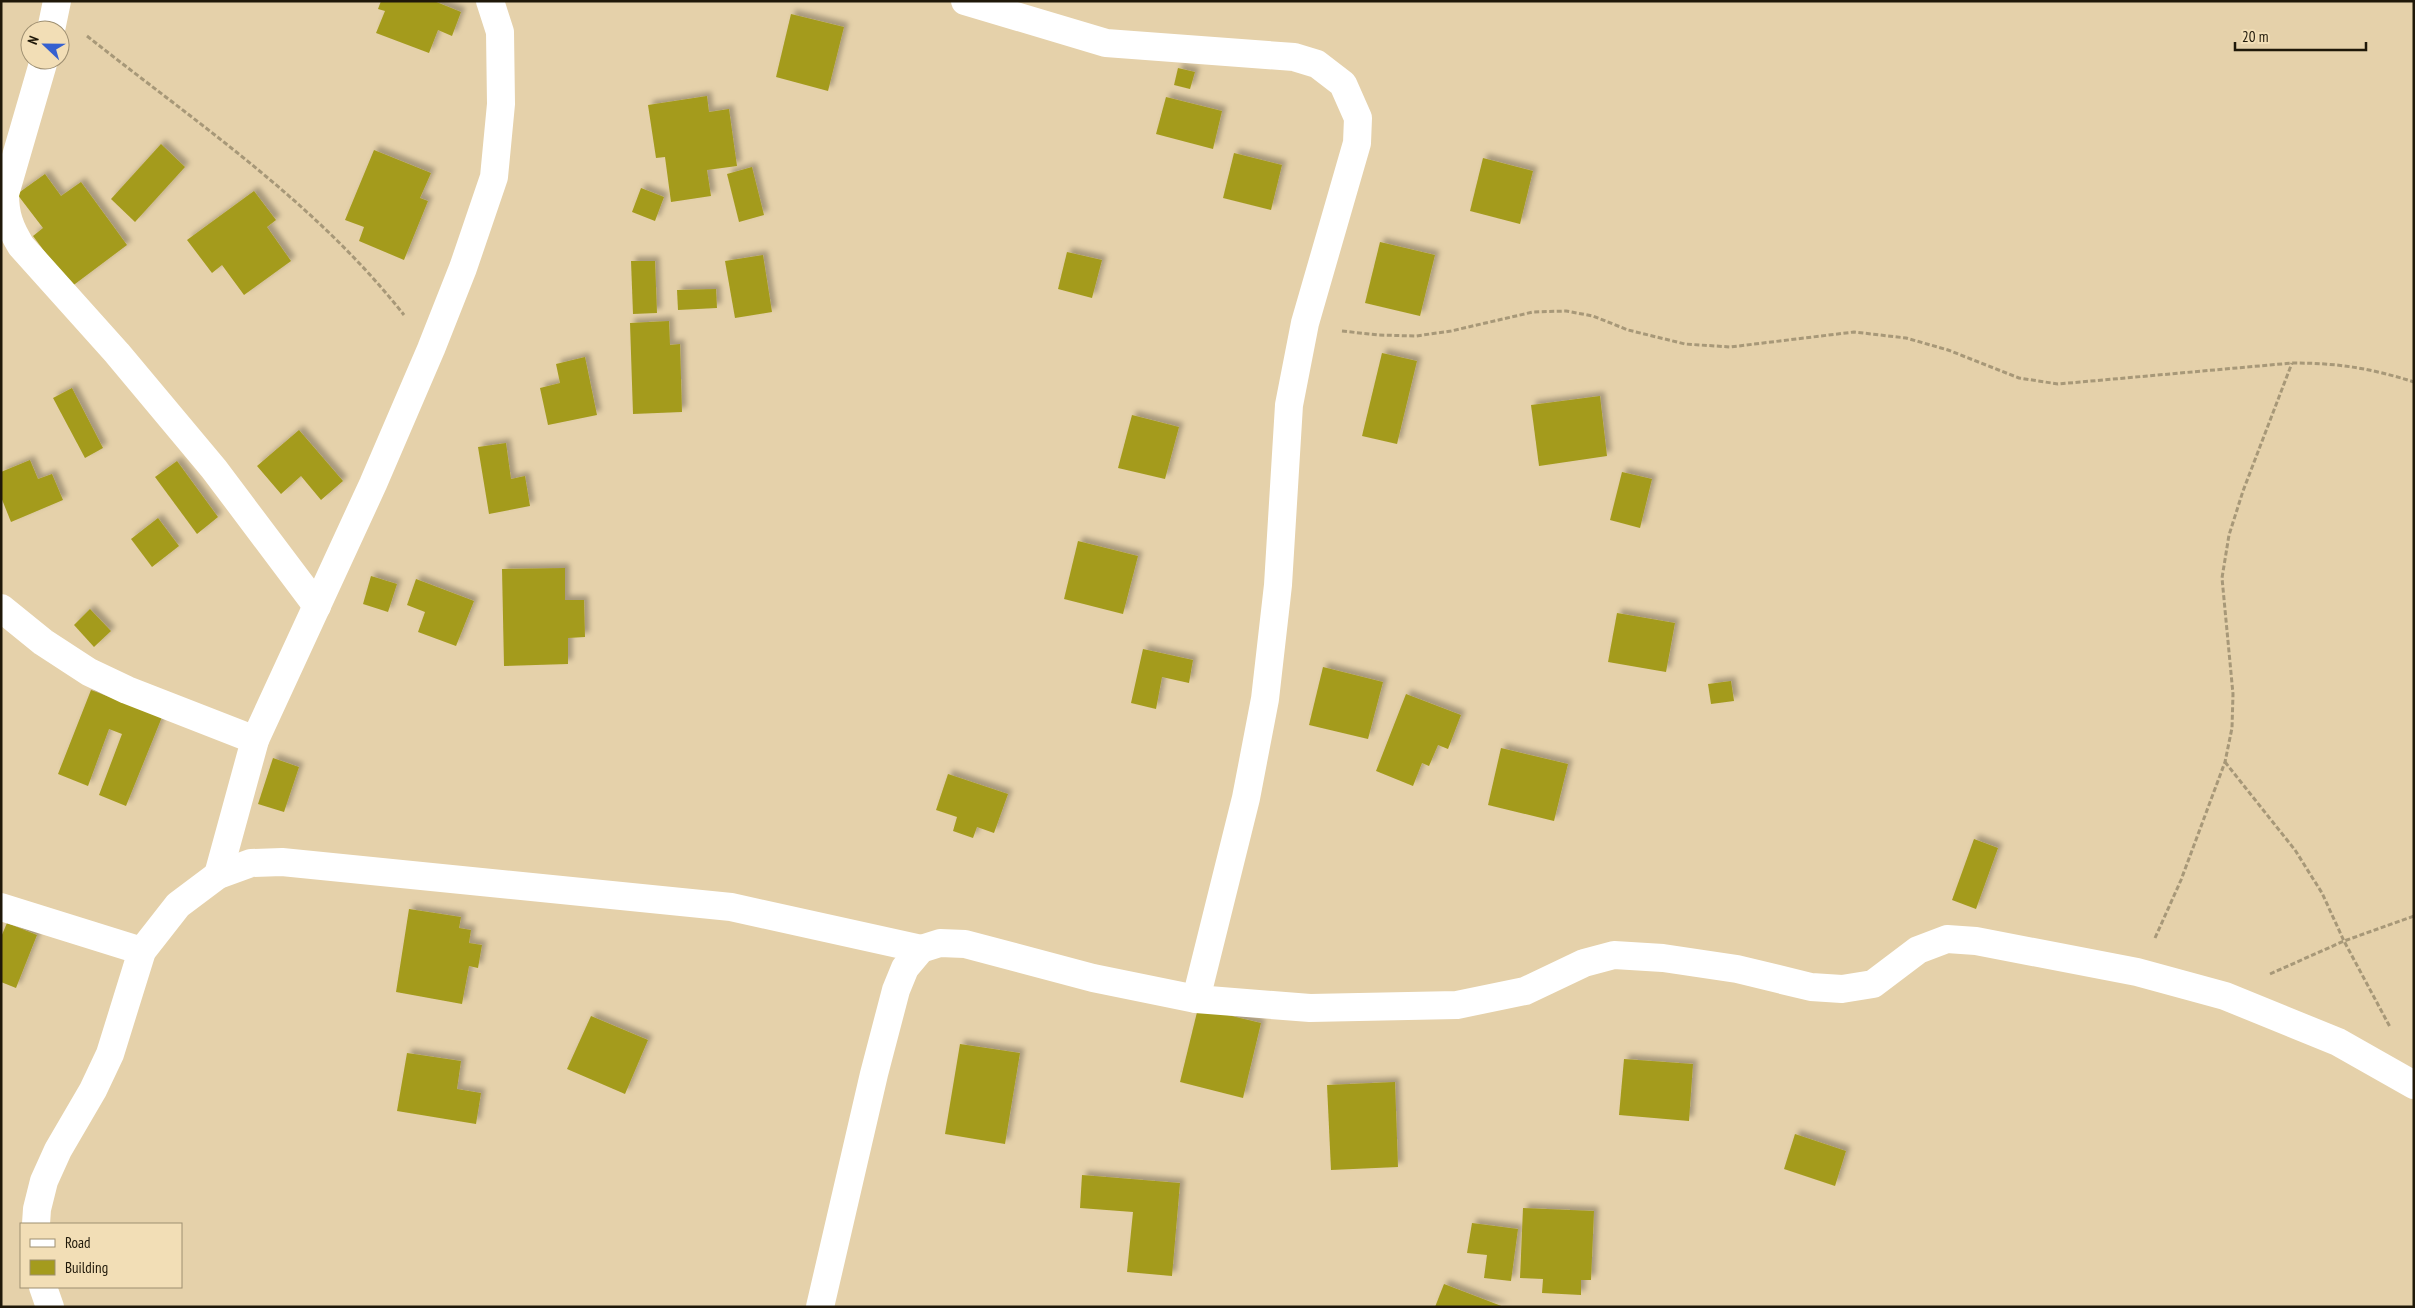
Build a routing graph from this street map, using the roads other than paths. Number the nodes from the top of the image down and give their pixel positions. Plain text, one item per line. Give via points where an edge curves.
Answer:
1 (490, 1) edge
2 (965, 1) edge
3 (41, 70) edge
4 (317, 606) junction
5 (1, 608) edge
6 (254, 740) junction
7 (218, 875) junction
8 (1, 907) edge
9 (922, 949) junction
10 (142, 951) junction
11 (1196, 1000) junction
12 (2414, 1085) edge
13 (36, 1223) edge
14 (43, 1288) edge
15 (50, 1307) edge
16 (820, 1307) edge

1 - 4 street via 500,32 502,104 494,177 431,349
2 - 11 street via 1106,43 1294,57 1317,64 1343,84 1358,118 1357,143 1305,323 1289,405 1278,585 1265,699 1246,798
3 - 4 street via 5,194 5,211 11,230 21,246 117,353 214,469
4 - 6 street
5 - 6 street via 43,642 89,672 126,690
6 - 7 street
7 - 9 street via 252,864 282,862 643,897 731,907
7 - 10 street via 178,905
8 - 10 street
9 - 11 street via 940,943 965,944 1093,978
9 - 16 street via 905,968 896,990
10 - 13 street via 110,1054 44,1182
11 - 12 street via 1310,1008 1457,1005 1525,991 1584,963 1614,955 1737,969 1810,986 1842,989 1873,984 1918,950 1947,940 1976,941 2137,972 2225,996 2338,1042
14 - 15 street

